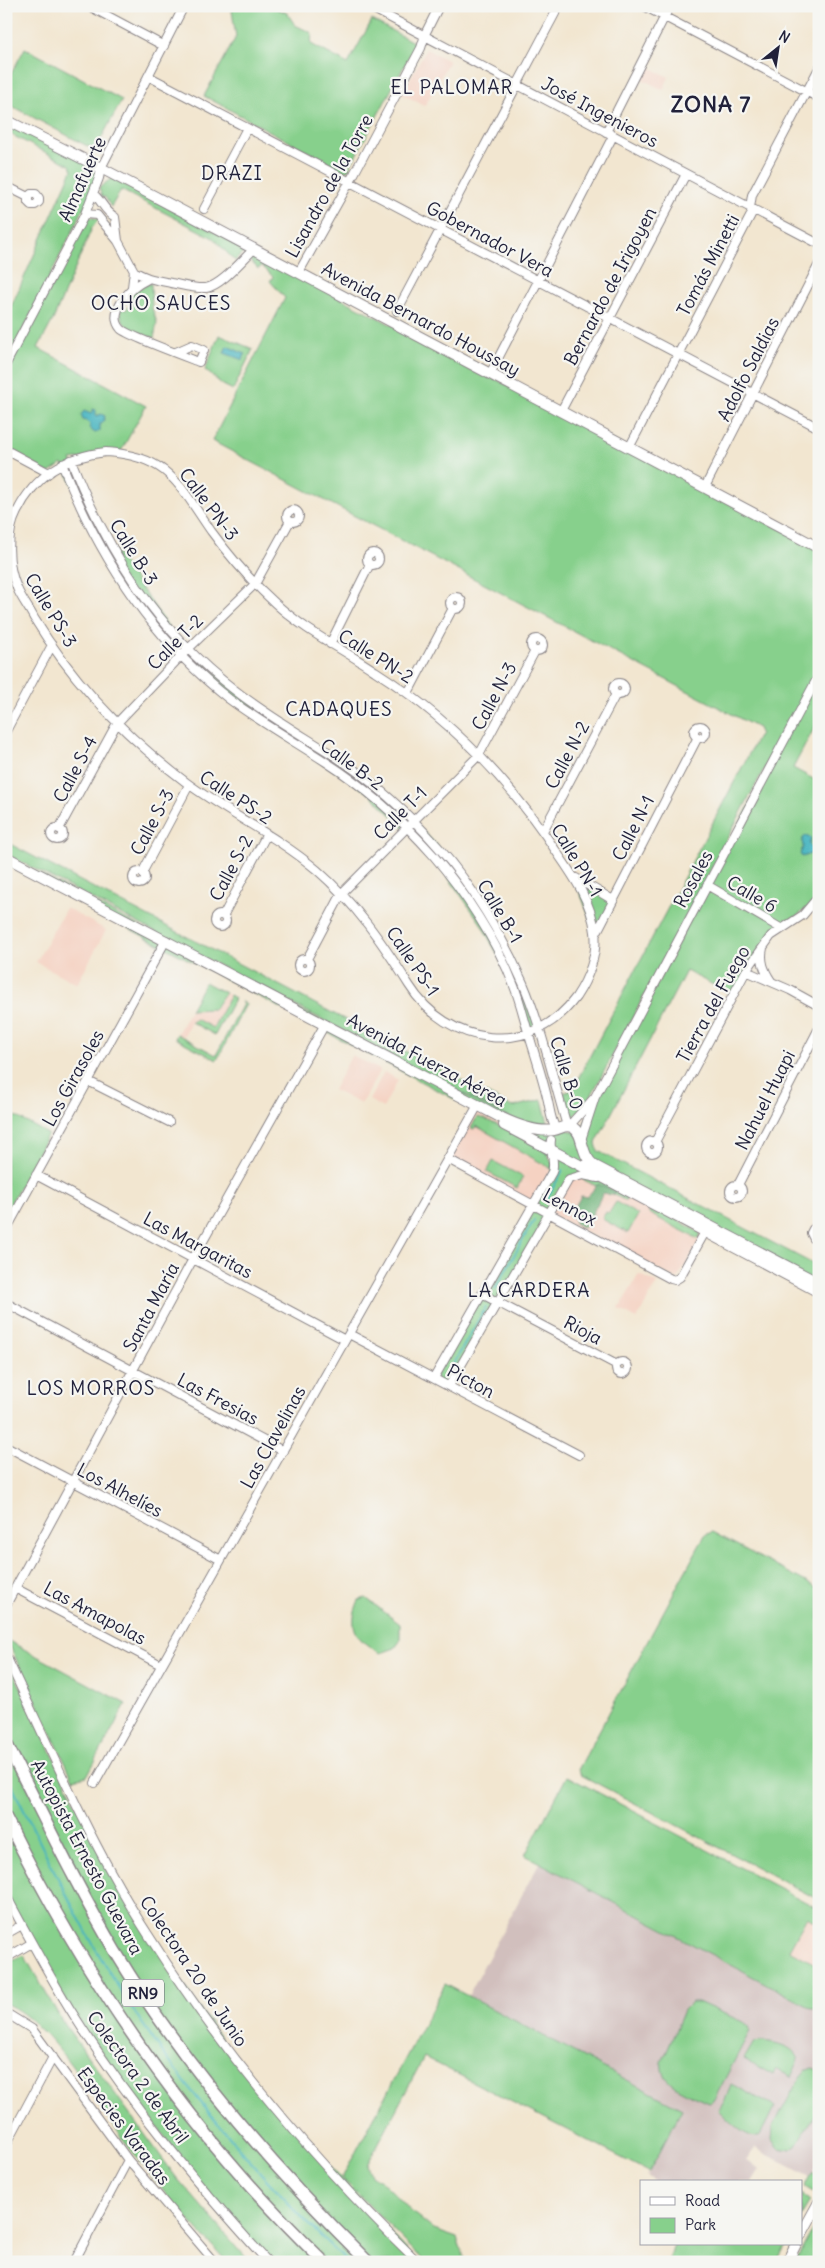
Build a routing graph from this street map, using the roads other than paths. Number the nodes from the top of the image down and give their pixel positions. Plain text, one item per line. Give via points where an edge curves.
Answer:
1 (89, 6) edge
2 (184, 6) edge
3 (368, 6) edge
4 (439, 6) edge
5 (559, 6) edge
6 (644, 6) edge
7 (670, 6) edge
8 (665, 17) junction
9 (424, 36) junction
10 (164, 46) junction
11 (819, 68) edge
12 (148, 76) junction
13 (517, 85) junction
14 (806, 92) junction
15 (819, 98) edge
16 (6, 120) edge
17 (247, 128) junction
18 (609, 134) junction
19 (101, 168) junction
20 (686, 174) junction
21 (350, 182) junction
22 (6, 186) edge
23 (93, 194) junction
24 (28, 197) dead end
25 (750, 208) junction
26 (204, 209) dead end
27 (105, 211) junction
28 (85, 214) junction
29 (97, 215) junction
30 (441, 230) junction
31 (118, 241) junction
32 (819, 244) edge
33 (254, 249) junction
34 (819, 264) edge
35 (134, 271) junction
36 (298, 272) junction
37 (148, 279) junction
38 (538, 280) junction
39 (132, 287) junction
40 (397, 311) dead end
41 (610, 318) junction
42 (176, 352) dead end
43 (678, 354) junction
44 (6, 364) edge
45 (490, 374) junction
46 (753, 393) junction
47 (561, 411) junction
48 (819, 428) edge
49 (629, 448) junction
50 (6, 450) edge
51 (71, 460) junction
52 (59, 466) junction
53 (49, 473) junction
54 (705, 488) junction
55 (290, 521) dead end
56 (11, 526) junction
57 (6, 534) edge
58 (819, 548) edge
59 (115, 554) junction
60 (106, 558) junction
61 (370, 564) dead end
62 (6, 583) edge
63 (255, 584) junction
64 (17, 588) junction
65 (453, 608) dead end
66 (330, 644) junction
67 (52, 645) junction
68 (188, 649) junction
69 (534, 651) dead end
70 (181, 656) junction
71 (819, 675) edge
72 (408, 693) junction
73 (616, 694) dead end
74 (117, 723) junction
75 (6, 731) edge
76 (698, 737) dead end
77 (479, 755) junction
78 (189, 785) junction
79 (413, 821) junction
80 (406, 828) junction
81 (59, 829) dead end
82 (543, 831) junction
83 (266, 834) junction
84 (6, 857) edge
85 (6, 864) edge
86 (142, 873) dead end
87 (574, 877) junction
88 (707, 885) junction
89 (342, 893) junction
90 (818, 898) edge
91 (613, 900) junction
92 (223, 916) dead end
93 (488, 918) junction
94 (480, 922) junction
95 (782, 929) junction
96 (596, 934) junction
97 (164, 943) junction
98 (764, 945) junction
99 (306, 959) dead end
100 (746, 970) junction
101 (771, 981) junction
102 (819, 1006) edge
103 (324, 1027) junction
104 (819, 1028) edge
105 (538, 1029) junction
106 (529, 1034) junction
107 (88, 1081) junction
108 (595, 1097) junction
109 (477, 1108) junction
110 (169, 1122) dead end
111 (568, 1126) junction
112 (580, 1141) junction
113 (555, 1142) junction
114 (655, 1142) dead end
115 (448, 1158) junction
116 (36, 1175) junction
117 (605, 1179) junction
118 (738, 1186) dead end
119 (534, 1205) junction
120 (549, 1213) junction
121 (819, 1228) edge
122 (6, 1230) edge
123 (705, 1232) junction
124 (819, 1239) edge
125 (193, 1259) junction
126 (819, 1283) edge
127 (819, 1292) edge
128 (482, 1294) junction
129 (498, 1302) junction
130 (6, 1303) edge
131 (347, 1337) junction
132 (617, 1365) dead end
133 (133, 1371) junction
134 (434, 1378) junction
135 (449, 1386) junction
136 (6, 1446) edge
137 (283, 1451) junction
138 (580, 1455) dead end
139 (73, 1482) junction
140 (221, 1560) junction
141 (16, 1588) junction
142 (6, 1605) edge
143 (6, 1656) edge
144 (161, 1666) junction
145 (6, 1743) edge
146 (94, 1784) dead end
147 (6, 1818) edge
148 (6, 1894) edge
149 (22, 1925) junction
150 (6, 1934) edge
151 (32, 1943) junction
152 (6, 1958) edge
153 (6, 2013) edge
154 (53, 2057) junction
155 (6, 2145) edge
156 (128, 2160) junction
157 (819, 2202) edge
158 (802, 2233) edge
159 (795, 2246) edge
160 (207, 2253) junction
161 (74, 2262) edge
162 (202, 2262) edge
163 (215, 2262) edge
164 (268, 2262) edge
165 (324, 2262) edge
166 (368, 2262) edge
167 (418, 2262) edge
168 (786, 2262) edge

1 - 10 street
2 - 10 street, Almafuerte
3 - 9 street, José Ingenieros
4 - 9 street, Lisandro de la Torre
5 - 13 street
6 - 8 street
7 - 8 street
8 - 14 street
8 - 18 street
9 - 13 street, José Ingenieros
9 - 21 street, Lisandro de la Torre via 421,48
10 - 12 street, Almafuerte
11 - 14 street, Tomás Minetti
12 - 17 street, Gobernador Vera
12 - 19 street, Almafuerte
13 - 18 street, José Ingenieros
13 - 30 street
14 - 15 street
14 - 25 street, Tomás Minetti via 752,195
16 - 19 main road, Avenida Bernardo Houssay
17 - 21 street, Gobernador Vera
17 - 26 street
18 - 20 street, José Ingenieros
18 - 38 street
19 - 23 street, Almafuerte
19 - 33 main road, Avenida Bernardo Houssay
20 - 25 street, José Ingenieros
20 - 41 street, Bernardo de Irigoyen
21 - 30 street, Gobernador Vera
21 - 36 street, Lisandro de la Torre
22 - 24 street
23 - 27 street
23 - 28 street, Almafuerte
25 - 32 street, José Ingenieros
25 - 43 street, Tomás Minetti via 752,213
27 - 29 street
27 - 31 street via 115,217
28 - 29 street
28 - 44 street, Almafuerte
29 - 31 street
30 - 38 street, Gobernador Vera
30 - 40 street
31 - 35 street
33 - 36 main road, Avenida Bernardo Houssay
33 - 37 street via 228,274 207,288
34 - 46 street, Adolfo Saldias
35 - 37 street
35 - 39 street
36 - 45 main road, Avenida Bernardo Houssay
37 - 39 street
38 - 41 street, Gobernador Vera
38 - 45 street
39 - 42 street via 116,314 120,328
41 - 43 street, Gobernador Vera
41 - 47 street, Bernardo de Irigoyen
43 - 46 street, Gobernador Vera
43 - 49 street, Tomás Minetti
45 - 47 main road, Avenida Bernardo Houssay
46 - 48 street, Gobernador Vera
46 - 54 street, Adolfo Saldias
47 - 49 main road, Avenida Bernardo Houssay
49 - 54 main road, Avenida Bernardo Houssay
50 - 53 street
51 - 52 street, Calle PS-3
51 - 59 street, Calle B-3 via 93,514
51 - 63 street, Calle PN-3 via 84,455 120,453 142,458 162,468 180,484 211,531
52 - 53 street, Calle PS-3
52 - 60 street, Calle B-3 via 65,472
53 - 56 street, Calle PS-3 via 29,491
54 - 58 main road, Avenida Bernardo Houssay
55 - 63 street, Calle T-2
56 - 57 street
56 - 64 street, Calle PS-3 via 12,570
59 - 60 street
59 - 68 street, Calle B-3 via 154,610
60 - 70 street, Calle B-3 via 146,615
61 - 66 street
62 - 64 street
63 - 66 street, Calle PN-2 via 304,627
63 - 68 street, Calle T-2
64 - 67 street, Calle PS-3
65 - 72 street
66 - 72 street, Calle PN-2
67 - 74 street, Calle PS-3
67 - 75 street
68 - 70 street, Calle T-2
68 - 79 street, Calle B-2 via 242,696 378,787
69 - 77 street, Calle N-3
70 - 74 street, Calle T-2
70 - 80 street, Calle B-2 via 228,698 371,795
71 - 88 street, Rosales
72 - 77 street, Calle PN-2
73 - 82 street, Calle N-2
74 - 78 street, Calle PS-2
74 - 81 street, Calle S-4
76 - 91 street, Calle N-1
77 - 79 street, Calle T-1
77 - 82 street, Calle PN-1 via 500,776
78 - 83 street, Calle PS-2
78 - 86 street, Calle S-3
79 - 80 street, Calle T-1
79 - 93 street, Calle B-1 via 440,848
80 - 89 street, Calle T-1
80 - 94 street, Calle B-1 via 432,855
82 - 87 street, Calle PN-1
83 - 89 street, Calle PS-2 via 309,864
83 - 92 street, Calle S-2
84 - 97 main road, Avenida Fuerza Aérea
85 - 97 main road, Avenida Fuerza Aérea
87 - 91 street
87 - 96 street, Calle PN-1 via 583,893
88 - 95 street, Calle 6
88 - 108 street, Rosales
89 - 99 street, Calle T-1
89 - 106 street, Calle PS-1 via 381,941 422,1004 436,1017 452,1028 481,1036
90 - 95 street, Tierra del Fuego via 803,915
91 - 96 street, Calle N-1
93 - 94 street
93 - 105 street, Calle B-1 via 523,984
94 - 106 street, Calle B-1 via 514,985
95 - 98 street, Tierra del Fuego
96 - 105 street, Calle PN-1 via 591,969 583,987 570,1005
97 - 103 main road, Avenida Fuerza Aérea
97 - 107 street, Los Girasoles
98 - 100 street, Tierra del Fuego
98 - 101 street via 761,956 764,971
100 - 101 street
100 - 114 street, Tierra del Fuego
101 - 102 street
103 - 109 main road, Avenida Fuerza Aérea
103 - 125 street, Santa María
104 - 118 street, Nahuel Huapi
105 - 106 street, Calle PN-1
105 - 111 street, Calle B-0
106 - 113 street, Calle B-0 via 548,1097
107 - 110 street
107 - 116 street, Los Girasoles
108 - 111 street, Rosales
108 - 112 street, Rosales
109 - 113 main road, Avenida Fuerza Aérea
109 - 113 main road, Avenida Fuerza Aérea
109 - 115 street, Las Clavelinas
111 - 112 main road via 577,1132
111 - 113 main road, Avenida Fuerza Aérea
112 - 113 main road via 573,1154
112 - 126 main road via 584,1155 595,1166
113 - 117 main road, Avenida Fuerza Aérea
113 - 119 street via 554,1168
115 - 119 street, Lennox
115 - 131 street, Las Clavelinas
116 - 122 street, Los Girasoles
116 - 125 street, Las Margaritas
117 - 120 street via 572,1176
117 - 123 main road, Avenida Fuerza Aérea
119 - 120 street, Lennox
119 - 128 street
120 - 123 street, Lennox via 671,1279 677,1279
120 - 129 street
121 - 124 street via 811,1233 812,1237
123 - 127 main road, Avenida Fuerza Aérea
125 - 131 street, Las Margaritas
125 - 133 street, Santa María
128 - 129 street, Rioja
128 - 134 street
129 - 132 street, Rioja
129 - 135 street
130 - 133 street, Las Fresias
131 - 134 street, Picton
131 - 137 street, Las Clavelinas
133 - 137 street, Las Fresias
133 - 139 street, Santa María
134 - 135 street, Picton
135 - 138 street, Picton
136 - 139 street, Los Alhelíes
137 - 140 street, Las Clavelinas
139 - 140 street, Los Alhelíes
139 - 141 street, Santa María
140 - 144 street, Las Clavelinas
141 - 142 street, Santa María
141 - 144 street, Las Amapolas
143 - 167 street, Colectora 20 de Junio via 78,1808 148,1935 251,2081 339,2183
144 - 146 street, Las Clavelinas
145 - 166 highway, Autopista Ernesto Guevara / RN9 via 88,1904 164,2026 257,2145
147 - 165 highway, RN9 via 90,1971 164,2078 239,2173
148 - 149 street, Colectora 2 de Abril
149 - 150 street
149 - 151 street, Colectora 2 de Abril
151 - 152 street
151 - 164 street, Colectora 2 de Abril via 75,2017 146,2119
153 - 154 street, Especies Varadas via 32,2029
154 - 155 street
154 - 156 street, Especies Varadas
156 - 160 street, Especies Varadas
156 - 161 street
157 - 158 main road
159 - 168 main road
160 - 162 street
160 - 163 street, Especies Varadas

